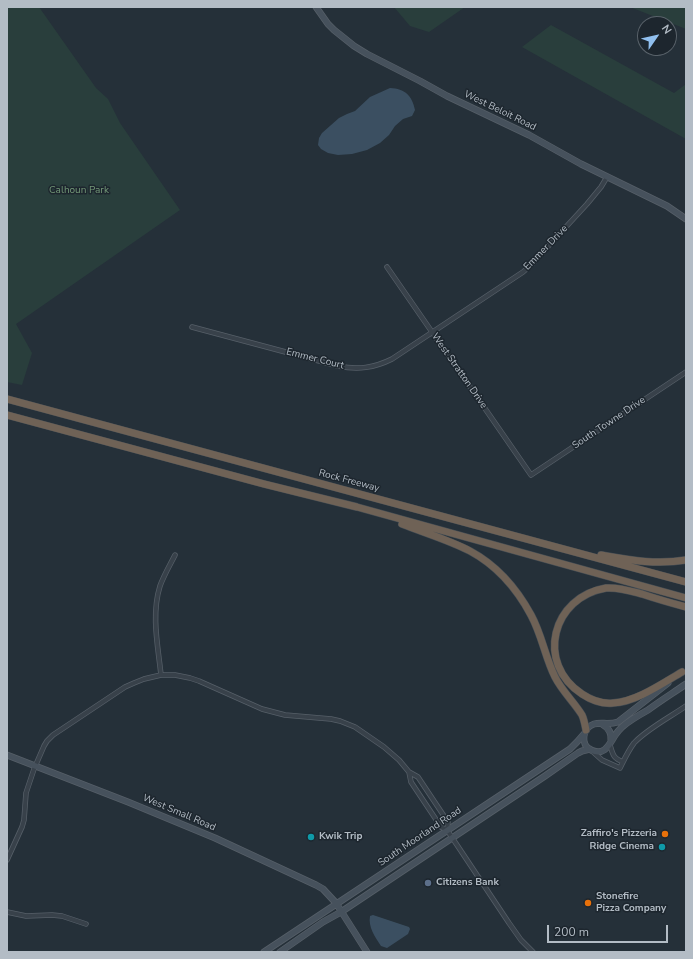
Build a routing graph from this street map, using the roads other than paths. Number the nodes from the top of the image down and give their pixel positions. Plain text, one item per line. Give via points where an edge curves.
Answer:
1 (316, 7) edge
2 (607, 177) junction
3 (686, 219) edge
4 (387, 266) dead end
5 (192, 327) dead end
6 (432, 332) junction
7 (686, 372) edge
8 (7, 399) edge
9 (7, 415) edge
10 (531, 475) joint
11 (357, 507) junction
12 (550, 545) junction
13 (175, 556) dead end
14 (686, 560) edge
15 (686, 582) edge
16 (686, 598) edge
17 (686, 607) edge
18 (684, 671) edge
19 (161, 676) junction
20 (686, 684) edge
21 (686, 706) edge
22 (602, 724) junction
23 (585, 732) junction
24 (610, 743) junction
25 (591, 750) junction
26 (7, 755) edge
27 (623, 762) junction
28 (36, 766) junction
29 (409, 772) junction
30 (447, 830) junction
31 (452, 838) junction
32 (7, 860) edge
33 (336, 904) junction
34 (7, 912) edge
35 (341, 912) junction
36 (86, 924) dead end
37 (264, 952) edge
38 (280, 952) edge
39 (367, 952) edge
40 (533, 952) edge

1 - 2 main road, West Beloit Road via 334,30 367,54
2 - 3 main road, West Beloit Road via 667,206
2 - 6 street, Emmer Drive via 587,204 531,265
4 - 6 street, West Stratton Drive
5 - 6 street, Emmer Court via 354,368 385,362
6 - 10 street, West Stratton Drive
7 - 10 street, South Towne Drive
8 - 12 highway, Rock Freeway
9 - 11 highway
11 - 16 highway
11 - 23 highway via 471,552 506,579 531,615 556,680 582,715
12 - 14 highway via 652,562
12 - 15 highway, Rock Freeway
13 - 19 street via 160,586 156,610
17 - 18 highway via 621,589 594,591 571,605 562,617 555,640 556,660 565,678 574,689 599,702 627,701
18 - 22 main road via 622,720 613,724
19 - 28 street via 144,679 125,687 53,735 44,746
19 - 29 street via 175,675 200,681 252,706 274,713 326,718 348,724 384,747
20 - 24 main road via 629,722 616,733
21 - 27 street via 638,739
22 - 23 main road via 593,724
22 - 24 main road via 609,729 612,737
23 - 25 main road via 585,744
23 - 30 main road, South Moorland Road via 570,749
24 - 25 main road via 604,751
24 - 27 street via 612,754
25 - 27 street via 602,760 620,768
25 - 31 main road, South Moorland Road via 578,753
26 - 28 main road, West Small Road
28 - 32 street via 26,793 22,827
28 - 33 main road, West Small Road via 237,848 316,885
29 - 30 street via 411,782 441,827
29 - 30 street via 418,777 448,822
30 - 31 street
30 - 33 main road, South Moorland Road
31 - 35 main road, South Moorland Road
31 - 40 street via 513,929
33 - 35 main road, West Small Road
33 - 37 main road, South Moorland Road
34 - 36 street via 26,916 62,916
35 - 38 main road, South Moorland Road
35 - 39 main road, West Small Road

